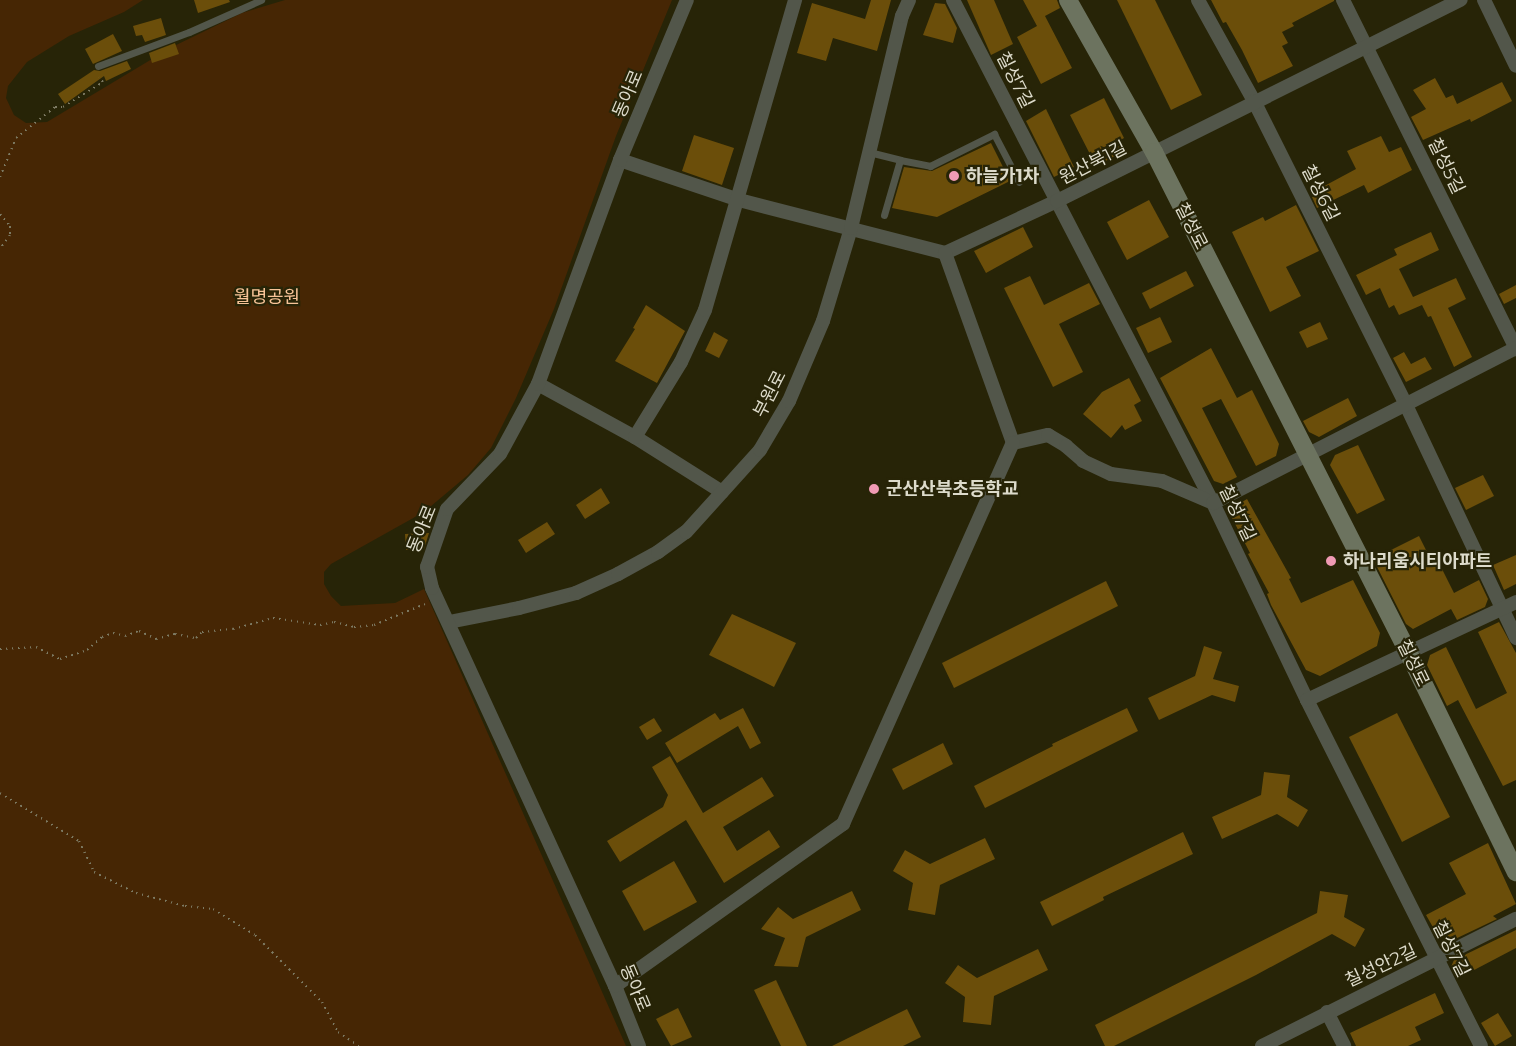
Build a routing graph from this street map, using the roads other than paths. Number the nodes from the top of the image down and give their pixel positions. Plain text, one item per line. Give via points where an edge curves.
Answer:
1 (261, 0) edge
2 (687, 0) edge
3 (795, 0) edge
4 (909, 0) edge
5 (953, 0) edge
6 (1068, 0) edge
7 (1198, 0) edge
8 (1342, 0) edge
9 (1461, 0) edge
10 (1484, 0) edge
11 (1367, 46) junction
12 (98, 66) road end
13 (1516, 66) edge
14 (1254, 101) junction
15 (869, 152) junction
16 (1154, 152) junction
17 (620, 160) junction
18 (900, 160) junction
19 (1019, 182) dead end
20 (739, 200) junction
21 (1057, 201) junction
22 (884, 215) dead end
23 (851, 228) junction
24 (945, 253) junction
25 (1516, 348) edge
26 (538, 384) junction
27 (1406, 405) junction
28 (635, 437) junction
29 (1013, 443) junction
30 (1308, 455) junction
31 (722, 492) junction
32 (1213, 503) junction
33 (1516, 602) edge
34 (1501, 609) junction
35 (449, 622) junction
36 (1516, 638) edge
37 (1409, 654) junction
38 (1307, 700) junction
39 (1516, 872) edge
40 (1516, 919) edge
41 (1436, 959) junction
42 (615, 986) junction
43 (1327, 1012) junction
44 (639, 1046) edge
45 (1262, 1046) edge
46 (1344, 1046) edge
47 (1481, 1046) edge

1 - 12 lane
2 - 17 street, 동아로
3 - 20 street
4 - 15 street, 부원로
5 - 21 street, 칠성7길
6 - 16 street, 칠성로
7 - 14 street, 칠성6길
8 - 11 street, 칠성5길
9 - 11 street, 원산북1길
10 - 13 street
11 - 14 street, 원산북1길
11 - 25 street, 칠성5길
14 - 16 street, 원산북1길
14 - 27 street, 칠성6길
15 - 18 lane
15 - 23 street, 부원로
16 - 21 street, 원산북1길
16 - 30 street, 칠성로
17 - 20 street
17 - 26 street, 동아로
18 - 19 lane via 930,166 994,134
18 - 22 lane
20 - 23 street
20 - 28 street via 705,310 681,362
21 - 24 street, 원산북1길
21 - 32 street, 칠성7길
23 - 24 street
23 - 31 street, 부원로 via 823,321 789,401 760,450
24 - 29 street
25 - 27 street, 칠성5길
26 - 28 street
26 - 35 street, 동아로 via 500,454 447,509 427,567
27 - 30 street
27 - 34 street, 칠성6길
28 - 31 street
29 - 32 street via 1048,435 1083,461 1111,474 1162,481
29 - 42 street via 843,824
30 - 32 street
30 - 37 street, 칠성로
31 - 35 street, 부원로 via 686,532 608,579 576,593
32 - 38 street, 칠성7길
33 - 34 street
34 - 36 street, 칠성6길
34 - 37 street
35 - 42 street, 동아로
37 - 38 street
37 - 39 street, 칠성로
38 - 41 street, 칠성7길
40 - 41 street, 칠성안2길
41 - 43 street, 칠성안2길
41 - 47 street, 칠성7길
42 - 44 street, 동아로
43 - 45 street, 칠성안2길
43 - 46 street

